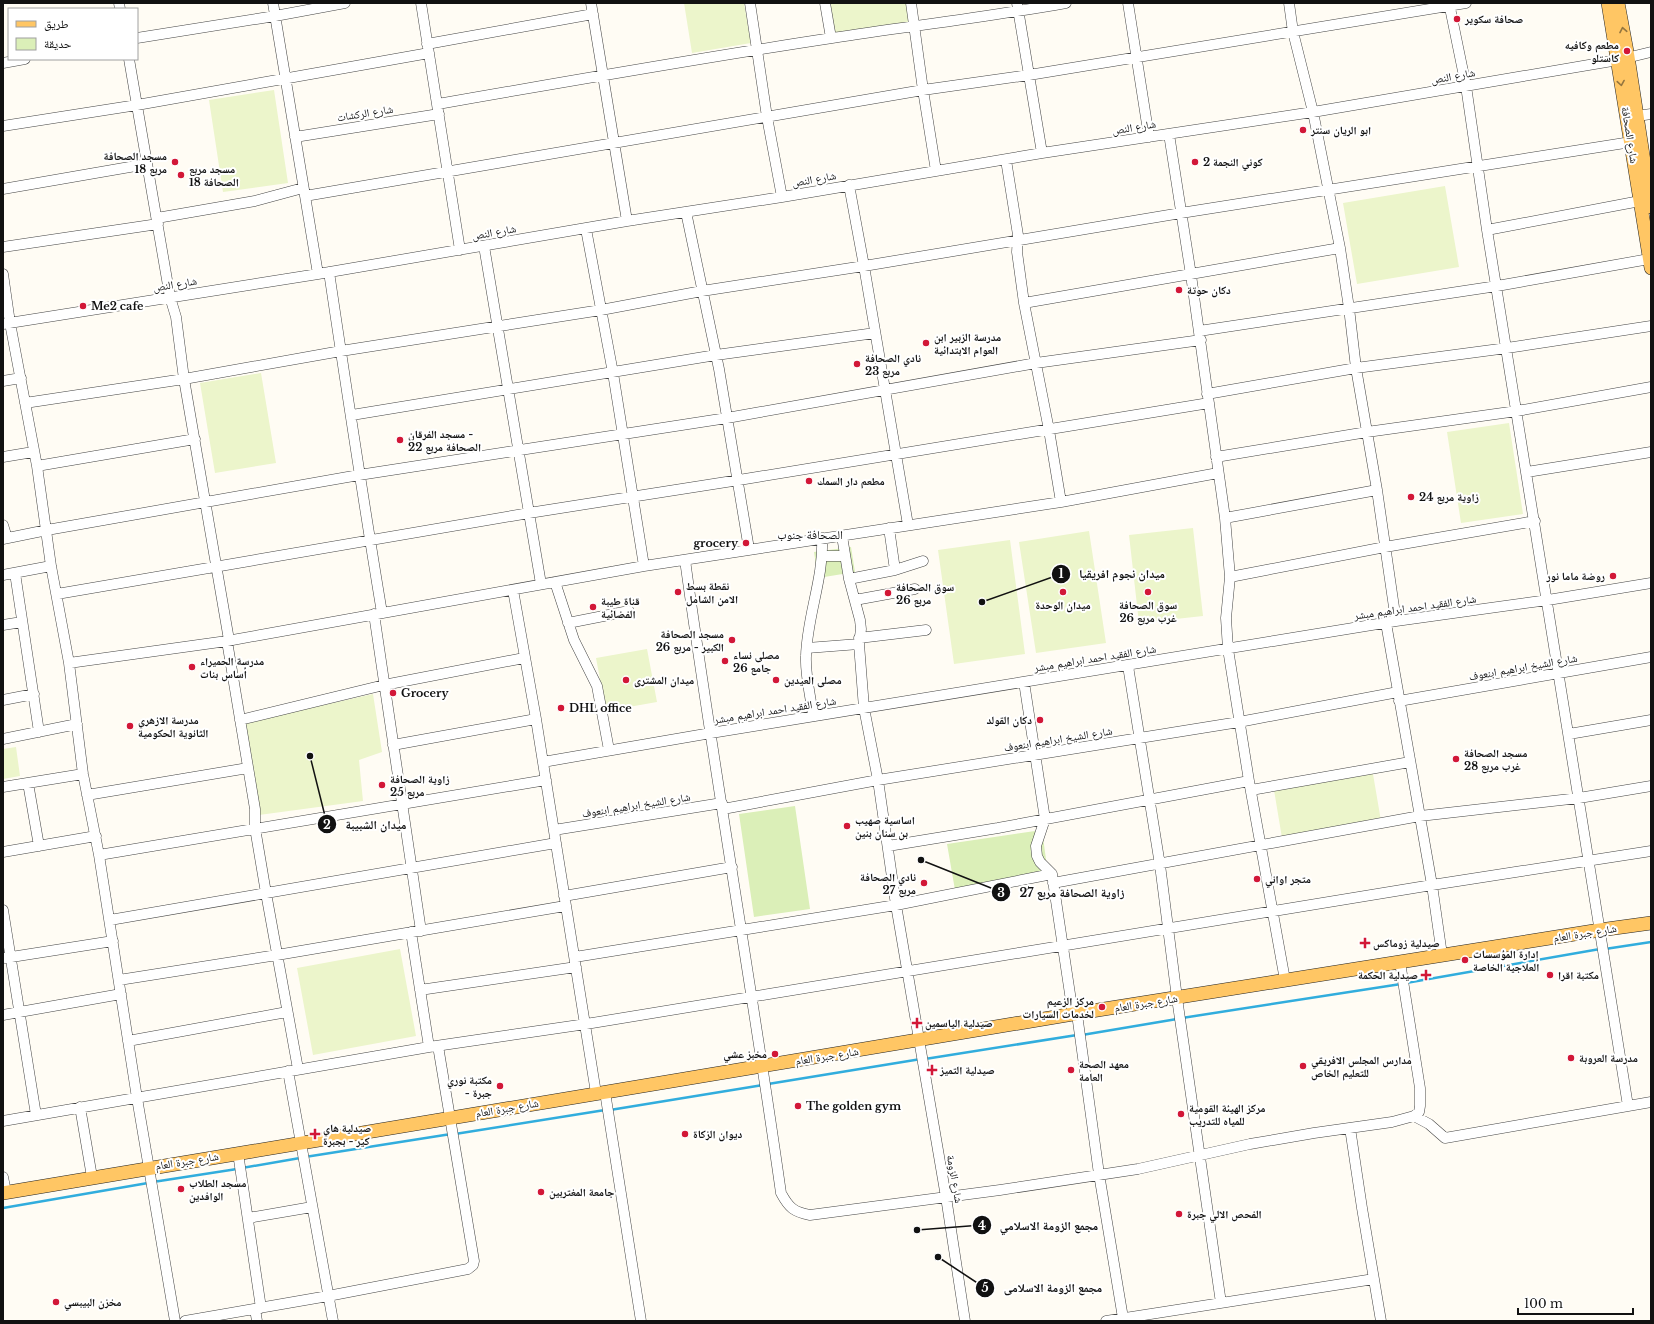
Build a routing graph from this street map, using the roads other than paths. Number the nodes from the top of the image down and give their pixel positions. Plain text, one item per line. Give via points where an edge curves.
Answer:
1 (273, 3) edge
2 (345, 3) edge
3 (421, 3) edge
4 (591, 3) edge
5 (750, 3) edge
6 (825, 3) edge
7 (911, 3) edge
8 (1066, 3) edge
9 (1128, 3) edge
10 (1289, 3) edge
11 (1466, 3) edge
12 (1608, 3) edge
13 (1618, 3) edge
14 (1449, 4) edge
15 (1017, 7) edge
16 (593, 14) junction
17 (275, 16) junction
18 (914, 26) junction
19 (1293, 32) junction
20 (138, 38) edge
21 (831, 38) junction
22 (428, 48) junction
23 (756, 50) junction
24 (1651, 52) edge
25 (1136, 56) junction
26 (1623, 58) junction
27 (20, 60) edge
28 (129, 60) edge
29 (3, 63) edge
30 (603, 75) junction
31 (1029, 75) junction
32 (285, 78) junction
33 (1466, 86) junction
34 (923, 90) junction
35 (137, 105) junction
36 (439, 109) junction
37 (1313, 112) junction
38 (1651, 114) edge
39 (1637, 116) junction
40 (767, 117) junction
41 (3, 126) edge
42 (1169, 134) junction
43 (295, 137) junction
44 (1149, 137) junction
45 (613, 142) junction
46 (1631, 142) junction
47 (1042, 153) junction
48 (1006, 160) junction
49 (148, 164) junction
50 (1477, 166) junction
51 (448, 170) junction
52 (936, 171) junction
53 (1648, 175) edge
54 (849, 185) junction
55 (3, 189) edge
56 (1329, 191) junction
57 (304, 192) junction
58 (782, 197) junction
59 (1646, 204) edge
60 (686, 212) junction
61 (1181, 213) junction
62 (158, 221) junction
63 (627, 221) junction
64 (586, 229) junction
65 (1487, 230) junction
66 (1018, 240) junction
67 (484, 246) junction
68 (3, 248) edge
69 (1340, 248) junction
70 (460, 250) junction
71 (1650, 263) edge
72 (864, 266) junction
73 (329, 272) junction
74 (3, 274) edge
75 (318, 274) junction
76 (1191, 275) junction
77 (1497, 286) junction
78 (702, 291) junction
79 (170, 297) junction
80 (1024, 304) junction
81 (1349, 308) junction
82 (601, 310) junction
83 (7, 324) edge
84 (498, 326) junction
85 (1651, 326) edge
86 (875, 333) junction
87 (1200, 336) junction
88 (1507, 348) junction
89 (341, 350) junction
90 (716, 355) junction
91 (1036, 363) junction
92 (1356, 368) junction
93 (613, 373) junction
94 (21, 378) junction
95 (184, 379) junction
96 (3, 381) edge
97 (1651, 387) edge
98 (885, 389) junction
99 (508, 390) junction
100 (1208, 398) junction
101 (25, 403) junction
102 (1517, 411) junction
103 (352, 415) junction
104 (727, 418) junction
105 (1050, 430) junction
106 (1367, 432) junction
107 (623, 434) junction
108 (195, 439) junction
109 (519, 451) junction
110 (33, 452) junction
111 (1651, 452) edge
112 (896, 454) junction
113 (3, 457) edge
114 (1216, 457) junction
115 (36, 466) junction
116 (1527, 472) junction
117 (1218, 473) junction
118 (359, 475) junction
119 (739, 480) junction
120 (1377, 490) junction
121 (633, 496) junction
122 (206, 502) junction
123 (1061, 502) junction
124 (529, 513) junction
125 (1225, 518) junction
126 (1535, 521) junction
127 (3, 525) edge
128 (908, 525) junction
129 (889, 528) junction
130 (47, 530) junction
131 (842, 536) junction
132 (5, 538) edge
133 (822, 538) junction
134 (370, 540) junction
135 (1385, 547) junction
136 (749, 549) junction
137 (823, 556) junction
138 (844, 556) junction
139 (685, 560) junction
140 (923, 561) dead end
141 (51, 566) junction
142 (644, 566) junction
143 (216, 567) junction
144 (895, 570) junction
145 (15, 573) junction
146 (3, 575) edge
147 (1230, 577) junction
148 (849, 578) junction
149 (555, 582) junction
150 (1651, 583) edge
151 (541, 584) junction
152 (915, 589) dead end
153 (513, 590) junction
154 (56, 594) junction
155 (855, 600) junction
156 (1548, 600) junction
157 (629, 611) dead end
158 (378, 613) junction
159 (22, 622) junction
160 (1391, 622) junction
161 (568, 623) junction
162 (3, 625) edge
163 (926, 630) dead end
164 (228, 640) junction
165 (859, 641) junction
166 (807, 648) junction
167 (1228, 649) junction
168 (1651, 657) edge
169 (524, 658) junction
170 (69, 663) junction
171 (1128, 666) junction
172 (1559, 672) junction
173 (1024, 682) junction
174 (384, 685) junction
175 (34, 694) junction
176 (1398, 696) junction
177 (3, 700) edge
178 (864, 708) junction
179 (813, 716) junction
180 (536, 719) junction
181 (240, 720) junction
182 (1651, 720) edge
183 (1239, 722) junction
184 (77, 724) junction
185 (40, 732) junction
186 (711, 733) junction
187 (1569, 734) junction
188 (1139, 738) junction
189 (3, 739) edge
190 (393, 745) junction
191 (609, 750) junction
192 (1035, 755) junction
193 (543, 762) junction
194 (1410, 762) junction
195 (248, 768) junction
196 (83, 774) junction
197 (546, 780) junction
198 (878, 780) junction
199 (28, 783) junction
200 (1250, 786) junction
201 (1651, 786) edge
202 (3, 787) edge
203 (87, 795) junction
204 (1579, 798) junction
205 (1149, 800) junction
206 (402, 804) junction
207 (722, 806) junction
208 (1420, 816) junction
209 (1045, 819) junction
210 (256, 828) junction
211 (554, 830) junction
212 (96, 836) junction
213 (556, 843) junction
214 (1261, 845) junction
215 (39, 846) junction
216 (888, 846) junction
217 (1651, 851) edge
218 (3, 852) edge
219 (99, 855) junction
220 (1589, 860) junction
221 (1160, 865) junction
222 (732, 867) junction
223 (412, 868) junction
224 (1052, 879) junction
225 (1432, 885) junction
226 (266, 893) junction
227 (565, 901) junction
228 (896, 905) junction
229 (3, 910) edge
230 (1273, 911) junction
231 (110, 920) junction
232 (1651, 923) edge
233 (1169, 929) junction
234 (741, 930) junction
235 (1600, 930) junction
236 (416, 932) junction
237 (113, 941) junction
238 (1062, 946) junction
239 (278, 955) junction
240 (1442, 955) junction
241 (6, 958) edge
242 (575, 962) junction
243 (1400, 962) junction
244 (908, 971) junction
245 (119, 980) junction
246 (1285, 980) junction
247 (420, 990) junction
248 (121, 994) junction
249 (752, 997) junction
250 (1177, 998) junction
251 (19, 1012) junction
252 (288, 1012) junction
253 (1075, 1014) junction
254 (3, 1015) edge
255 (586, 1024) junction
256 (128, 1040) junction
257 (919, 1040) junction
258 (434, 1047) junction
259 (763, 1066) junction
260 (293, 1070) junction
261 (600, 1092) junction
262 (137, 1098) junction
263 (1651, 1102) edge
264 (1628, 1106) junction
265 (80, 1107) junction
266 (36, 1115) junction
267 (1414, 1116) junction
268 (450, 1118) junction
269 (3, 1121) edge
270 (1350, 1128) junction
271 (301, 1142) junction
272 (238, 1153) junction
273 (1200, 1154) junction
274 (149, 1168) junction
275 (1099, 1174) junction
276 (3, 1177) edge
277 (92, 1177) junction
278 (5, 1193) edge
279 (946, 1197) junction
280 (312, 1207) junction
281 (248, 1218) junction
282 (1374, 1279) junction
283 (328, 1296) junction
284 (1221, 1303) junction
285 (258, 1308) junction
286 (1166, 1316) edge
287 (1123, 1318) junction
288 (175, 1321) edge
289 (185, 1321) edge
290 (257, 1321) edge
291 (333, 1321) edge
292 (641, 1321) edge
293 (966, 1321) edge
294 (1106, 1321) edge
295 (1381, 1321) edge

1 - 17 street
2 - 17 street
3 - 22 street
4 - 16 street
5 - 23 street
6 - 21 street
7 - 18 street
8 - 15 street, شارع الركشات
9 - 25 street
10 - 19 street
11 - 14 street
12 - 26 main road, شارع الصحافة
26 -> 13 main road, شارع الصحافة
14 - 19 street
14 - 33 street
15 - 18 street, شارع الركشات
15 - 31 street
16 - 22 street
16 - 30 street
17 - 20 street
17 - 32 street
18 - 21 street, شارع الركشات
18 - 34 street
19 - 25 street
19 - 37 street
21 - 23 street, شارع الركشات
22 - 32 street
22 - 36 street
23 - 30 street, شارع الركشات
23 - 40 street
24 - 26 street, شارع النص
25 - 31 street
25 - 44 street
26 - 33 street, شارع النص
26 - 39 main road, شارع الصحافة
26 -> 46 main road, شارع الصحافة
27 - 29 street
28 - 35 street
30 - 36 street, شارع الركشات
30 - 45 street
31 - 34 street
31 - 47 street
32 - 35 street
32 - 43 street
33 - 37 street, شارع النص
33 - 50 street
34 - 40 street
34 - 52 street
35 - 41 street
35 - 49 street
36 - 43 street, شارع الركشات
36 - 51 street
37 - 42 street, شارع النص
37 - 56 street
38 - 39 street
39 - 53 main road, شارع الصحافة
40 - 45 street
40 - 58 street
42 - 44 street, شارع النص
42 - 61 street
43 - 57 street
44 - 47 street, شارع النص
45 - 51 street
45 - 63 street
46 - 50 street
46 - 59 main road, شارع الصحافة
47 - 48 street, شارع النص
48 - 52 street, شارع النص
48 - 66 street
49 - 55 street
49 - 62 street
50 - 56 street
50 - 65 street
51 - 57 street
51 - 70 street
52 - 54 street, شارع النص
53 - 59 main road, شارع الصحافة
54 - 58 street, شارع النص
54 - 72 street
56 - 61 street
56 - 69 street
57 - 62 street
57 - 75 street
58 - 60 street, شارع النص
59 - 65 street
59 - 71 main road, شارع الصحافة
60 - 63 street, شارع النص
60 - 78 street
61 - 66 street
61 - 76 street
62 - 68 street
62 - 79 street
63 - 64 street, شارع النص
64 - 67 street, شارع النص
64 - 82 street
65 - 77 street
66 - 72 street
66 - 80 street via 1017,252
67 - 70 street, شارع النص
67 - 84 street
69 - 76 street
69 - 81 street
70 - 73 street, شارع النص
71 - 77 street
72 - 78 street
72 - 86 street
73 - 75 street, شارع النص
73 - 89 street
74 - 83 street
75 - 79 street, شارع النص
76 - 80 street
76 - 87 street
77 - 81 street
77 - 88 street
78 - 82 street
78 - 90 street
79 - 83 street, شارع النص
79 - 95 street via 176,317
80 - 91 street
81 - 87 street
81 - 92 street
82 - 84 street
82 - 93 street
83 - 94 street
84 - 89 street
84 - 99 street
85 - 88 street
86 - 90 street
86 - 98 street
87 - 91 street
87 - 100 street
88 - 92 street
88 - 102 street
89 - 95 street
89 - 103 street
90 - 93 street
90 - 104 street
91 - 98 street
91 - 105 street
92 - 100 street
92 - 106 street
93 - 99 street
93 - 107 street
94 - 96 street
94 - 101 street
95 - 101 street
95 - 108 street
97 - 102 street
98 - 104 street
98 - 112 street
99 - 103 street
99 - 109 street
100 - 105 street
100 - 114 street
101 - 110 street
102 - 106 street
102 - 116 street
103 - 118 street
104 - 107 street
104 - 119 street
105 - 112 street
105 - 123 street
106 - 114 street
106 - 120 street
107 - 109 street
107 - 121 street
108 - 115 street
108 - 122 street
109 - 118 street
109 - 124 street
110 - 113 street
110 - 115 street
111 - 116 street
112 - 119 street
112 - 128 street
114 - 117 street
115 - 130 street
116 - 126 street
117 - 123 street
117 - 125 street
118 - 122 street
118 - 134 street
119 - 121 street
119 - 136 street
120 - 125 street
120 - 135 street
121 - 124 street
121 - 142 street
122 - 130 street
122 - 143 street
123 - 128 street
124 - 134 street
124 - 151 street
125 - 147 street
126 - 135 street
126 - 156 street
127 - 132 street
128 - 129 street
129 - 131 street
129 - 144 street
130 - 132 street
130 - 141 street
131 - 133 street
131 - 138 street, شارع الزومة
133 - 136 street
133 - 137 street
134 - 143 street
134 - 158 street
135 - 147 street
135 - 160 street
136 - 139 street
137 - 138 street
137 - 166 street
138 - 148 street, شارع الزومة
139 - 142 street
139 - 186 street
140 - 144 street
141 - 145 street
141 - 154 street
142 - 149 street
143 - 154 street
143 - 164 street
144 - 148 street
145 - 146 street
145 - 159 street
147 - 167 street via 1226,618
148 - 155 street, شارع الزومة
149 - 151 street
149 - 161 street
150 - 156 street, شارع الفقيد احمد ابراهيم مبشر
151 - 153 street
152 - 155 street
153 - 158 street
153 - 169 street
154 - 170 street
155 - 165 street, شارع الزومة via 861,629
156 - 160 street, شارع الفقيد احمد ابراهيم مبشر
156 - 172 street
157 - 161 street
158 - 164 street
158 - 174 street
159 - 162 street
159 - 175 street
160 - 167 street, شارع الفقيد احمد ابراهيم مبشر
160 - 176 street
161 - 191 street via 597,686
163 - 165 street
164 - 170 street
164 - 181 street
165 - 166 street
165 - 178 street, شارع الزومة
166 - 179 street
167 - 171 street, شارع الفقيد احمد ابراهيم مبشر
167 - 183 street
168 - 172 street, شارع الشيخ ابراهيم ابنعوف
169 - 174 street
169 - 180 street
170 - 184 street
171 - 173 street, شارع الفقيد احمد ابراهيم مبشر
171 - 188 street
172 - 176 street, شارع الشيخ ابراهيم ابنعوف
172 - 187 street
173 - 178 street, شارع الفقيد احمد ابراهيم مبشر
173 - 192 street
174 - 181 street
174 - 190 street
175 - 177 street
175 - 185 street
176 - 183 street, شارع الشيخ ابراهيم ابنعوف
176 - 194 street
178 - 179 street, شارع الفقيد احمد ابراهيم مبشر
178 - 198 street, شارع الزومة
179 - 186 street, شارع الفقيد احمد ابراهيم مبشر
180 - 190 street
180 - 193 street
181 - 195 street
182 - 187 street
183 - 188 street, شارع الشيخ ابراهيم ابنعوف
183 - 200 street
184 - 185 street
184 - 196 street
185 - 189 street
186 - 191 street, شارع الفقيد احمد ابراهيم مبشر
186 - 207 street
187 - 204 street
188 - 192 street, شارع الشيخ ابراهيم ابنعوف
188 - 205 street
190 - 206 street
191 - 193 street, شارع الفقيد احمد ابراهيم مبشر
192 - 198 street, شارع الشيخ ابراهيم ابنعوف
192 - 209 street
193 - 197 street
194 - 200 street
194 - 208 street
195 - 203 street
195 - 210 street
196 - 199 street
196 - 203 street
197 - 206 street
197 - 211 street
198 - 207 street, شارع الشيخ ابراهيم ابنعوف
198 - 216 street, شارع الزومة
199 - 202 street
199 - 215 street
200 - 205 street
200 - 214 street
201 - 204 street
203 - 212 street
204 - 208 street
204 - 220 street
205 - 209 street
205 - 221 street
206 - 210 street
206 - 223 street
207 - 211 street, شارع الشيخ ابراهيم ابنعوف
207 - 222 street
208 - 214 street
208 - 225 street
209 - 216 street
209 - 224 street via 1036,846 1037,856
210 - 219 street
210 - 226 street
211 - 213 street
212 - 215 street
212 - 219 street
213 - 223 street
213 - 227 street
214 - 221 street
214 - 230 street
215 - 218 street
216 - 228 street, شارع الزومة
217 - 220 street
219 - 231 street
220 - 225 street
220 - 235 street
221 - 224 street
221 - 233 street
222 - 227 street
222 - 234 street
223 - 226 street
223 - 236 street
224 - 228 street
224 - 238 street
225 - 230 street
225 - 240 street
226 - 231 street
226 - 239 street
227 - 236 street
227 - 242 street
228 - 234 street
228 - 244 street, شارع الزومة
229 - 241 street
230 - 233 street
230 - 246 street
231 - 237 street
232 - 235 main road, شارع جبرة العام
233 - 238 street
233 - 250 street
234 - 242 street
234 - 249 street
235 - 240 main road, شارع جبرة العام
235 - 264 street
236 - 239 street
236 - 247 street
237 - 241 street
237 - 245 street
238 - 244 street
238 - 253 street
239 - 245 street
239 - 252 street
240 - 243 main road, شارع جبرة العام
241 - 251 street
242 - 247 street
242 - 255 street
243 - 246 main road, شارع جبرة العام
243 - 267 street via 1420,1088 1419,1112
244 - 249 street
244 - 257 street, شارع الزومة
245 - 248 street
246 - 250 main road, شارع جبرة العام
247 - 258 street
248 - 251 street
248 - 256 street
249 - 255 street
249 - 259 street
250 - 253 main road, شارع جبرة العام
250 - 273 street
251 - 254 street
251 - 266 street
252 - 256 street
252 - 260 street
253 - 257 main road, شارع جبرة العام
253 - 275 street
255 - 258 street
255 - 261 street
256 - 262 street
257 - 259 main road, شارع جبرة العام
257 - 279 street, شارع الزومة
258 - 260 street
258 - 268 street
259 - 261 main road, شارع جبرة العام
259 - 279 street via 781,1193 787,1204 797,1213 810,1216
260 - 262 street
260 - 271 street
261 - 268 main road, شارع جبرة العام
261 - 292 street
262 - 265 street
262 - 274 street
263 - 264 street
264 - 267 street via 1445,1138 1429,1124
265 - 266 street
265 - 277 street
266 - 269 street
267 - 270 street
268 - 271 main road, شارع جبرة العام
268 - 283 street via 473,1265 468,1269
270 - 273 street
270 - 282 street
271 - 272 main road, شارع جبرة العام
271 - 280 street
272 - 274 main road, شارع جبرة العام
272 - 281 street
273 - 275 street via 1138,1169
273 - 284 street
274 - 277 main road, شارع جبرة العام
274 - 288 street
275 - 279 street
275 - 287 street
276 - 278 street
277 - 278 main road, شارع جبرة العام
279 - 293 street, شارع الزومة
280 - 281 street
280 - 283 street
281 - 285 street
282 - 284 street
282 - 295 street
283 - 285 street
283 - 291 street
284 - 286 street
285 - 289 street
285 - 290 street
286 - 287 street
287 - 294 street

